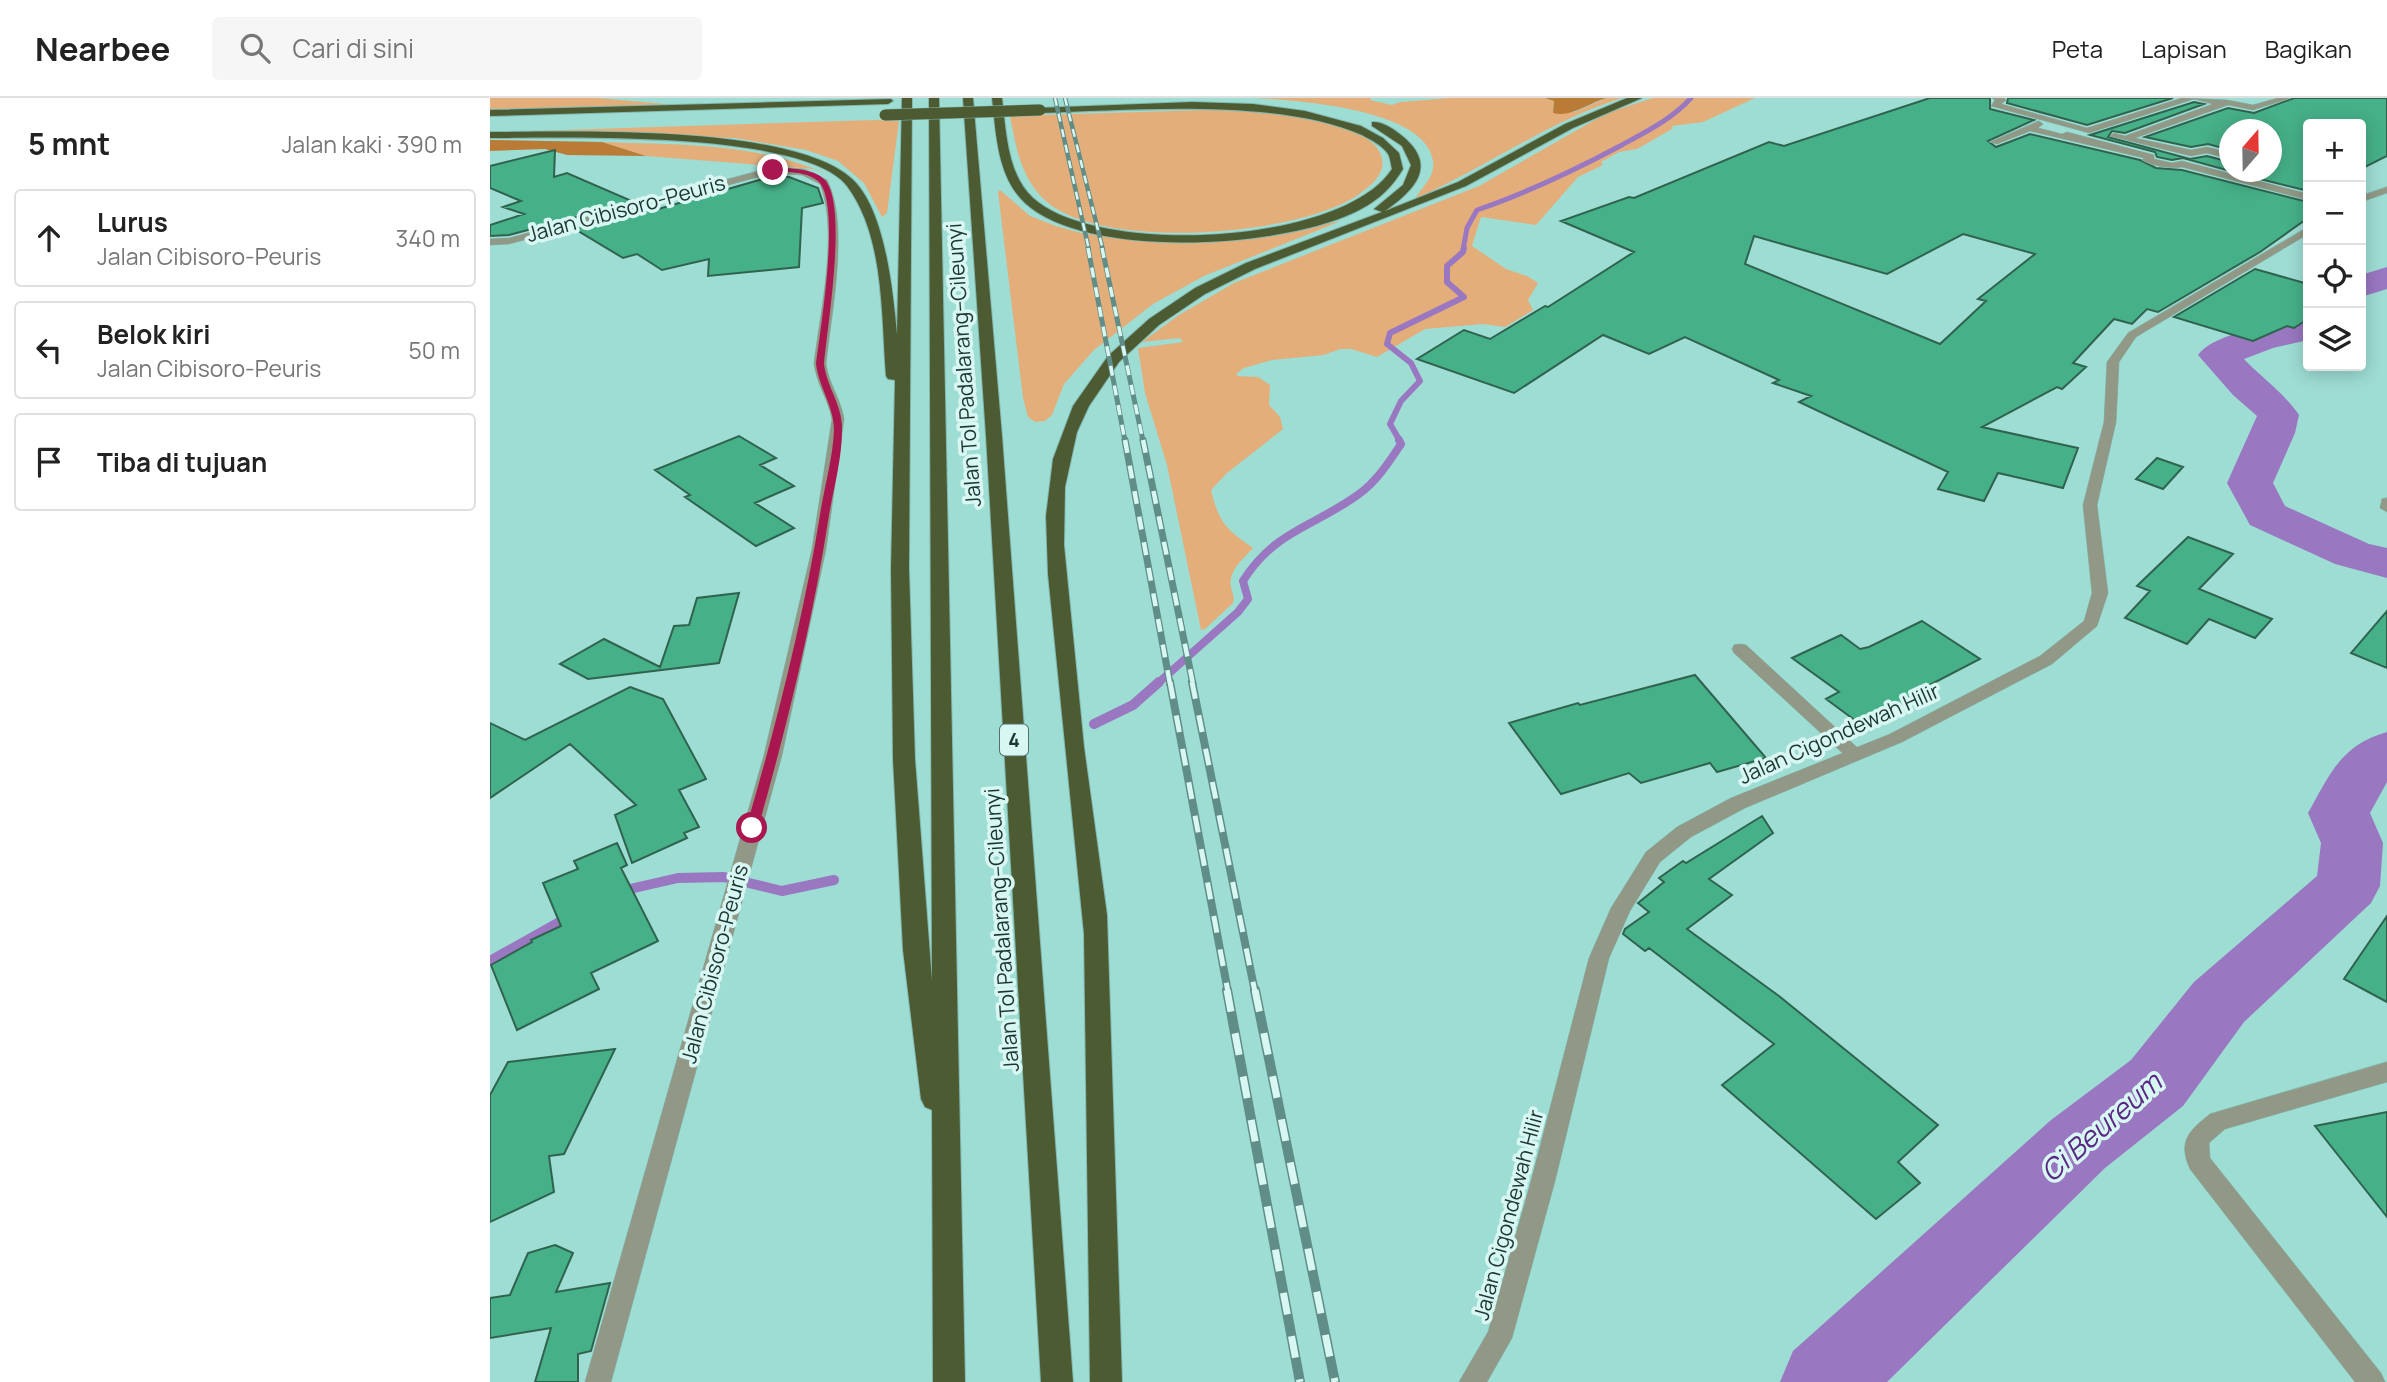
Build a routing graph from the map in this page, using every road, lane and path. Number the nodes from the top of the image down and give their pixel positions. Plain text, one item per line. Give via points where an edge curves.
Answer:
1 (646, 98) edge
2 (907, 98) edge
3 (975, 98) edge
4 (997, 98) edge
5 (1637, 98) edge
6 (1996, 98) edge
7 (2190, 98) edge
8 (2197, 98) edge
9 (2287, 98) edge
10 (945, 99) edge
11 (2221, 104) junction
12 (887, 106) junction
13 (1040, 107) junction
14 (490, 113) edge
15 (872, 115) dead end
16 (2049, 120) junction
17 (490, 121) edge
18 (613, 124) dead end
19 (490, 128) edge
20 (2029, 128) junction
21 (2089, 130) junction
22 (490, 135) edge
23 (2129, 140) junction
24 (1994, 142) dead end
25 (2115, 148) junction
26 (2219, 153) edge
27 (2387, 190) edge
28 (2303, 196) edge
29 (2366, 197) edge
30 (2303, 233) edge
31 (490, 242) edge
32 (1306, 245) junction
33 (901, 462) junction
34 (2387, 502) edge
35 (2387, 508) edge
36 (1740, 649) dead end
37 (1855, 755) junction
38 (2387, 1072) edge
39 (947, 1193) junction
40 (598, 1382) edge
41 (949, 1382) edge
42 (1057, 1382) edge
43 (1106, 1382) edge
44 (1472, 1382) edge
45 (2372, 1382) edge

1 - 12 highway
2 - 33 highway
3 - 10 highway
4 - 13 highway via 1009,170 1022,193 1058,218 1102,231 1189,239 1277,232 1356,207 1383,189 1396,171 1394,153 1376,135 1343,121 1300,112 1214,106
5 - 32 highway via 1581,119 1464,183
6 - 16 street via 2002,100 1994,104
7 - 21 street
8 - 11 street
9 - 11 street via 2253,108
10 - 12 highway
10 - 39 highway, Jalan Tol Padalarang–Cileunyi
10 - 42 highway, Jalan Tol Padalarang–Cileunyi / 4 via 995,450
11 - 23 street
12 - 13 highway, bridge
12 - 14 highway
12 - 15 highway
12 - 17 highway
13 - 32 highway via 1232,101 1299,105 1359,117 1390,130 1410,146 1417,169 1400,196
16 - 20 street
16 - 21 street
18 - 19 highway
20 - 24 street
20 - 25 street
21 - 23 street
22 - 33 highway via 742,144 792,153 840,173 857,194 880,256
23 - 25 street
23 - 26 street via 2191,153
25 - 28 street
27 - 29 street
30 - 37 street, Jalan Cigondewah Hilir via 2132,335 2119,350 2113,362 2110,422 2090,505 2100,593 2091,622 2046,660
31 - 40 street, Jalan Cibisoro-Peuris via 509,241 773,170 804,172 824,182 834,232 820,364 823,384 836,407 838,431 819,549 773,755
32 - 43 highway via 1218,281 1143,330 1091,390 1072,423 1059,466 1055,519 1058,582 1095,912
33 - 39 highway via 904,759 915,950
34 - 35 street
36 - 37 street
37 - 44 street, Jalan Cigondewah Hilir via 1738,803 1684,832 1653,857 1621,908 1599,958 1544,1181 1499,1338
38 - 45 street via 2218,1121 2197,1139 2199,1161
39 - 41 highway, Jalan Tol Padalarang–Cileunyi

